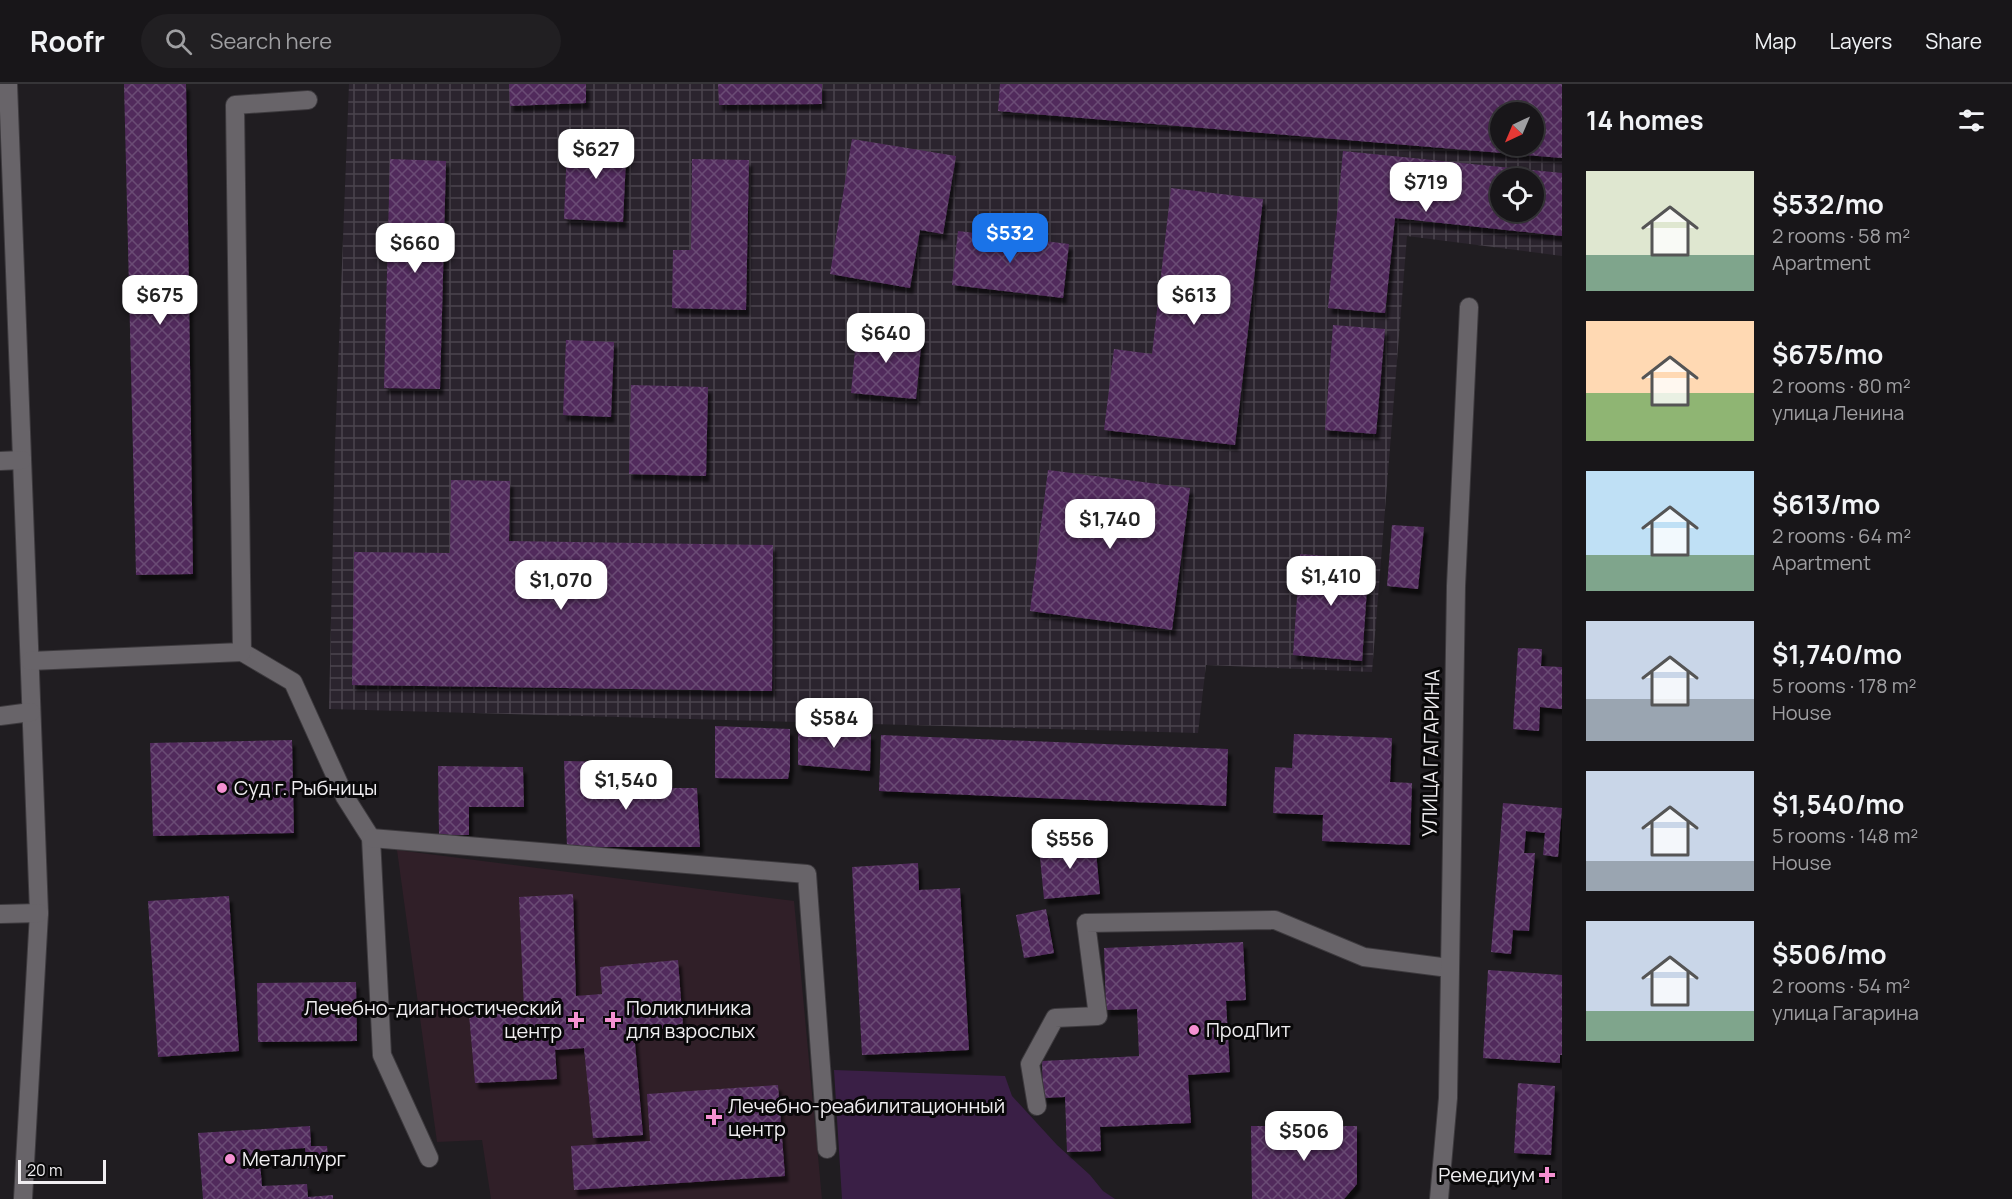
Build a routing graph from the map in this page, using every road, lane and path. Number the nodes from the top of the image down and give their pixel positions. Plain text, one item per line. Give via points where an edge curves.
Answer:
1 (8, 84) edge
2 (308, 100) dead end
3 (1469, 307) dead end
4 (0, 460) edge
5 (22, 460) junction
6 (242, 652) junction
7 (30, 661) junction
8 (31, 712) junction
9 (0, 716) edge
10 (371, 838) junction
11 (39, 913) junction
12 (0, 914) edge
13 (1449, 968) junction
14 (1037, 1106) dead end
15 (827, 1149) dead end
16 (429, 1158) dead end
17 (23, 1199) edge
18 (1439, 1199) edge

1 - 5 street
2 - 6 street via 235,105
3 - 13 street, УЛИЦА ГАГАРИНА via 1456,586
4 - 5 street
5 - 7 street
6 - 7 street
6 - 10 street via 293,682 345,797
7 - 8 street
8 - 9 street
8 - 11 street
10 - 15 street via 807,874
10 - 16 street via 382,1055
11 - 12 street
11 - 17 street
13 - 14 street via 1364,957 1275,920 1086,923 1098,1016 1055,1018 1030,1064
13 - 18 street, УЛИЦА ГАГАРИНА via 1447,1106

